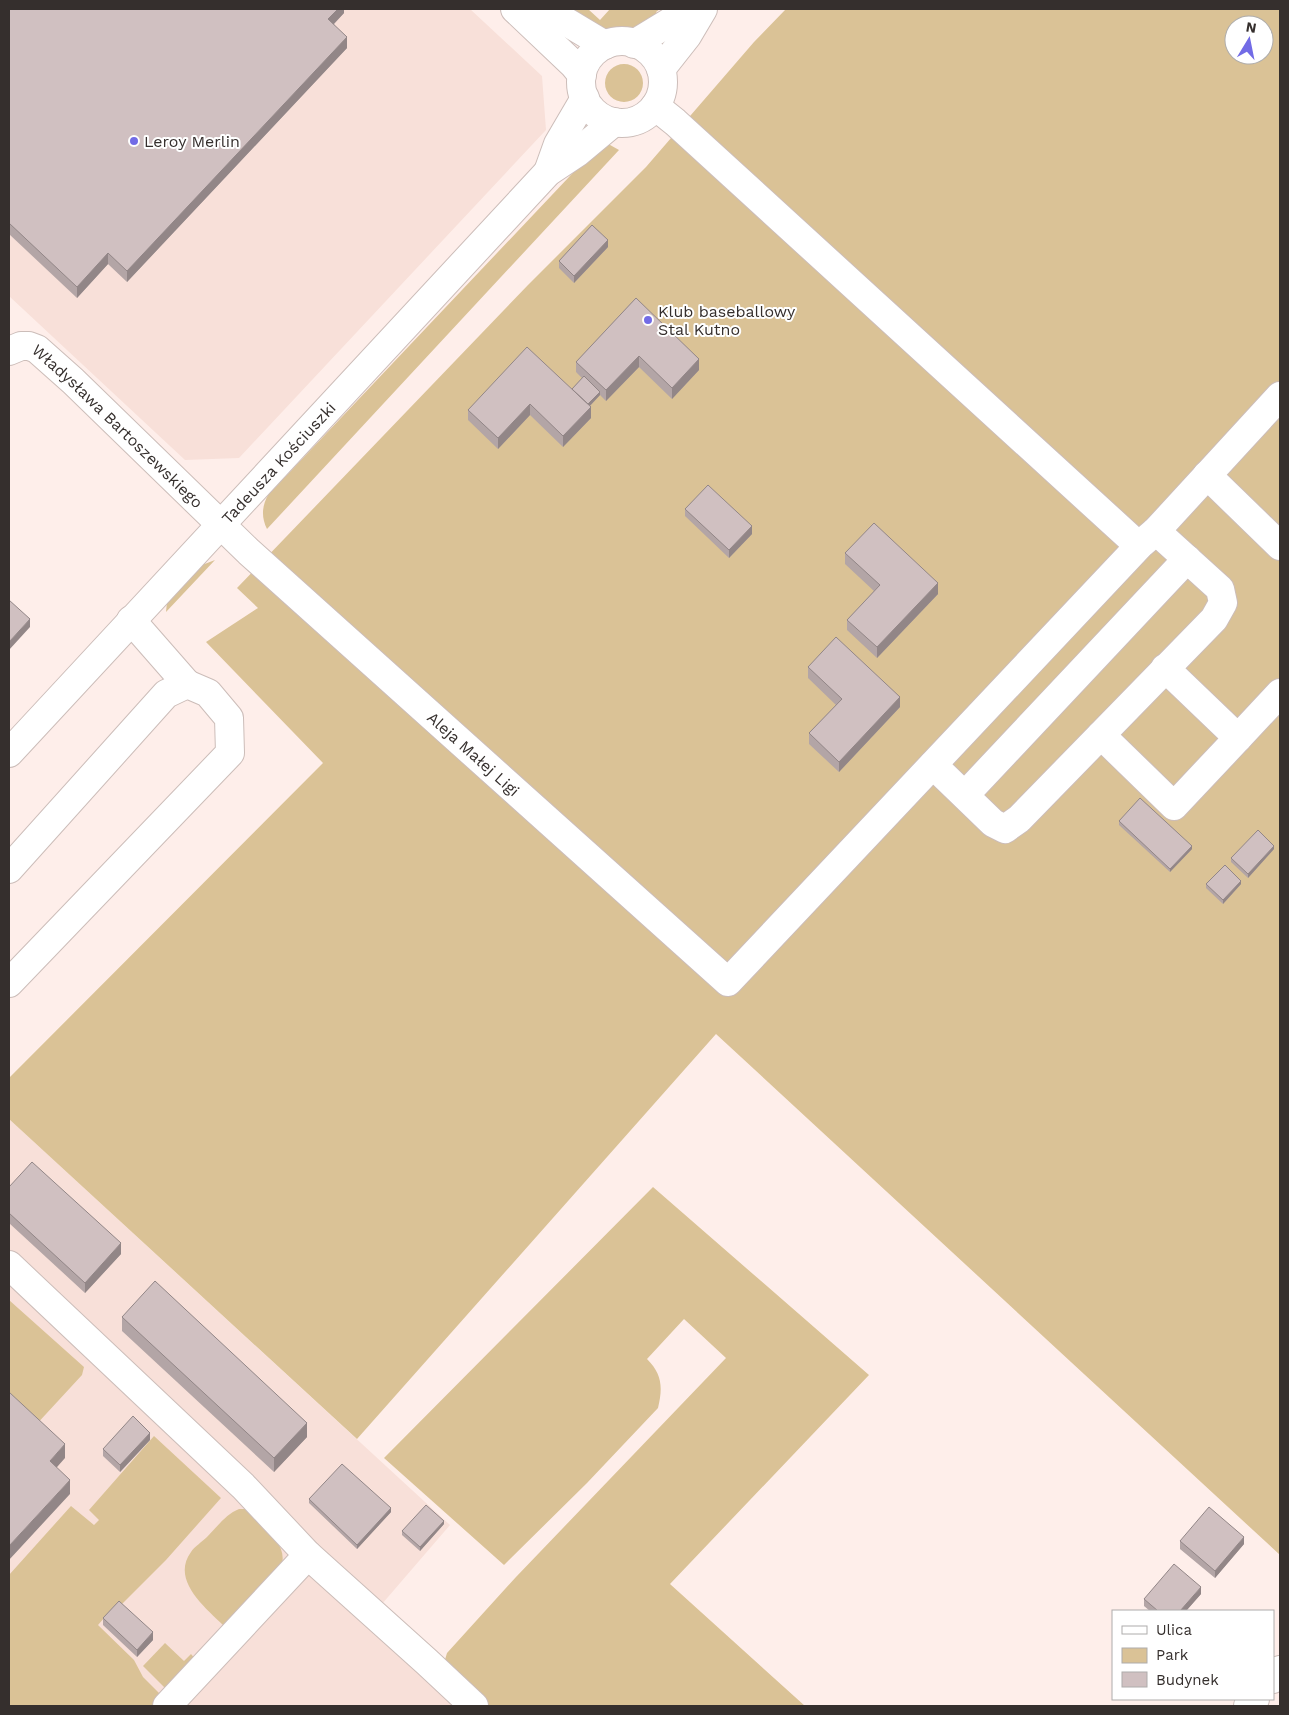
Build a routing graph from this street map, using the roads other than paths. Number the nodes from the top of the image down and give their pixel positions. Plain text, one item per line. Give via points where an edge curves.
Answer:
1 (515, 9) edge
2 (545, 9) edge
3 (691, 9) edge
4 (703, 9) edge
5 (634, 44) junction
6 (605, 45) junction
7 (661, 69) junction
8 (583, 87) junction
9 (655, 106) junction
10 (614, 122) junction
11 (548, 172) junction
12 (9, 351) edge
13 (1280, 396) edge
14 (1208, 475) junction
15 (220, 524) junction
16 (1148, 538) junction
17 (1280, 546) edge
18 (1187, 559) junction
19 (131, 620) junction
20 (1166, 668) junction
21 (187, 684) junction
22 (1280, 693) edge
23 (1101, 735) junction
24 (1238, 738) junction
25 (9, 753) edge
26 (933, 765) junction
27 (965, 795) junction
28 (9, 868) edge
29 (9, 983) edge
30 (9, 1265) edge
31 (308, 1555) junction
32 (167, 1706) edge
33 (474, 1706) edge

1 - 8 street via 573,64
2 - 6 street
3 - 5 street
4 - 7 street via 688,36
5 - 6 street via 615,42
5 - 7 street via 650,53
6 - 8 street via 590,57
7 - 9 street via 661,95
8 - 10 street via 596,114
8 - 11 street, Tadeusza Kościuszki
9 - 10 street via 637,120
9 - 16 street
10 - 11 street, Tadeusza Kościuszki
11 - 15 street, Tadeusza Kościuszki
12 - 15 street, Władysława Bartoszewskiego via 21,346 37,349
13 - 14 street
14 - 16 street
14 - 17 street
15 - 19 street, Tadeusza Kościuszki
15 - 26 street, Aleja Małej Ligi via 728,982
16 - 18 street
16 - 26 street
18 - 20 street via 1220,589 1223,603 1214,619
18 - 27 street
19 - 21 street
19 - 25 street, Tadeusza Kościuszki
20 - 23 street
20 - 24 street
21 - 28 street via 166,694
21 - 29 street via 208,693 229,718 230,753
22 - 24 street
23 - 24 street via 1174,806
23 - 27 street via 1019,820 1005,828 993,823
26 - 27 street
30 - 31 street via 243,1486
31 - 32 street
31 - 33 street

